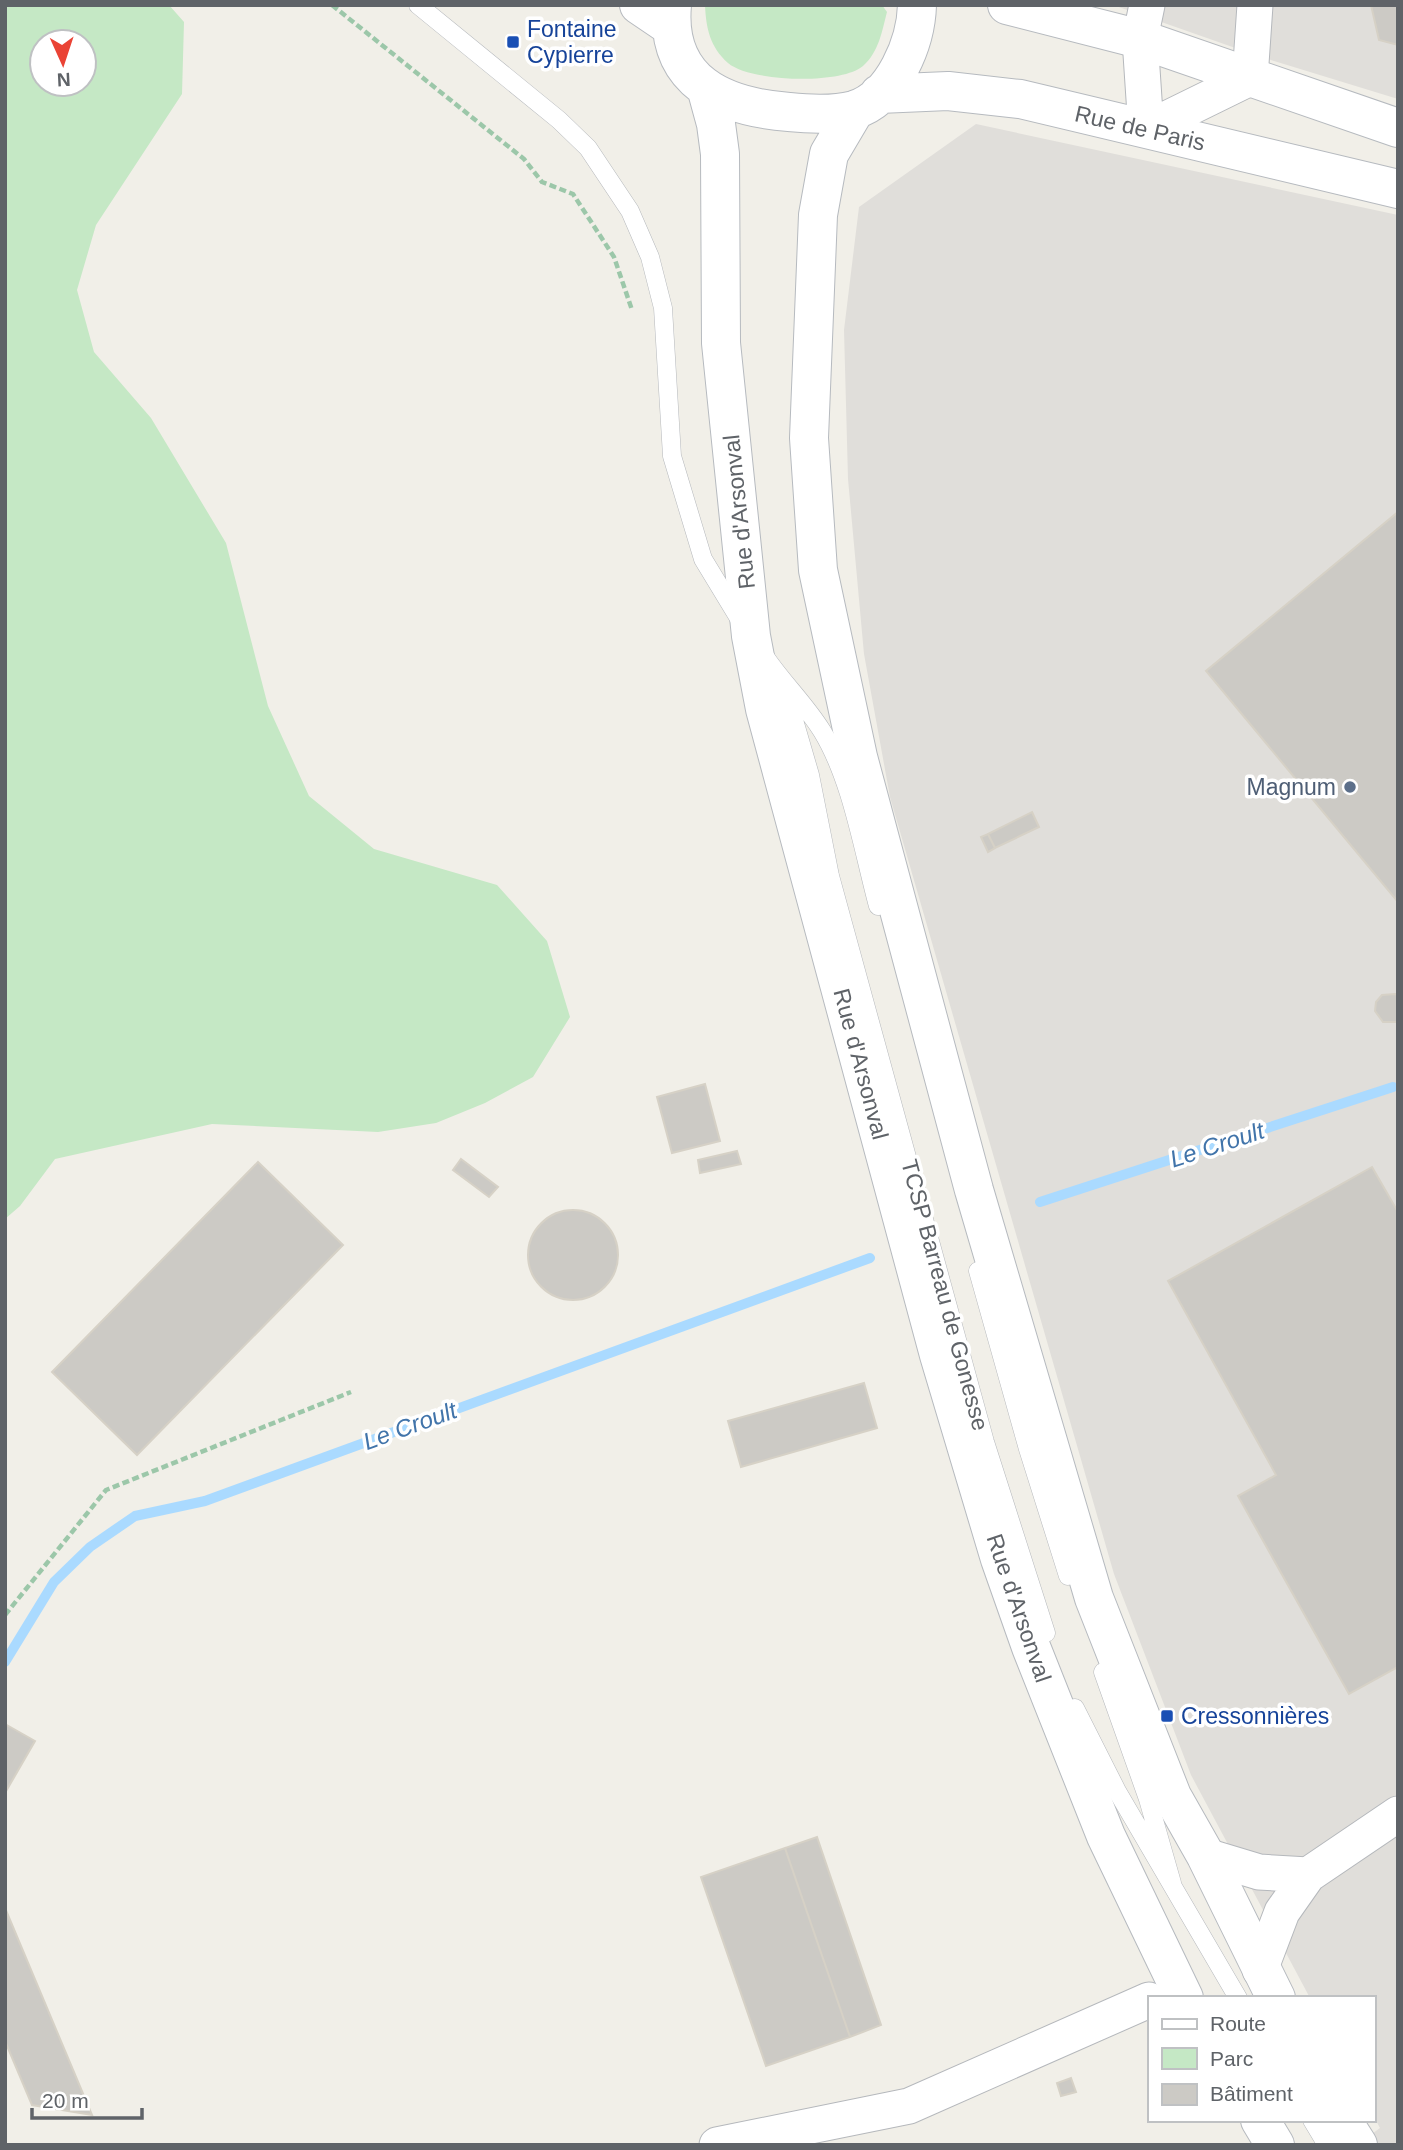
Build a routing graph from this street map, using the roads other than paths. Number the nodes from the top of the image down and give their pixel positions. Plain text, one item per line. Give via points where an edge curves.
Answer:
1 (418, 5) edge
2 (639, 5) edge
3 (918, 5) edge
4 (1007, 5) edge
5 (1255, 5) edge
6 (671, 16) edge
7 (1143, 22) edge
8 (1250, 78) junction
9 (707, 91) junction
10 (867, 102) junction
11 (1398, 128) edge
12 (1146, 129) junction
13 (1398, 190) edge
14 (818, 570) junction
15 (751, 636) junction
16 (783, 683) junction
17 (836, 765) junction
18 (884, 927) dead end
19 (905, 1004) dead end
20 (1051, 1646) dead end
21 (1066, 1685) dead end
22 (1398, 1814) edge
23 (1206, 1856) junction
24 (1308, 1875) junction
25 (1172, 1882) junction
26 (1258, 1988) edge
27 (1166, 1996) edge
28 (1148, 2004) edge
29 (1261, 2122) edge
30 (1313, 2122) edge
31 (1343, 2122) edge
32 (717, 2145) edge
33 (1275, 2145) edge
34 (1327, 2145) edge
35 (1358, 2145) edge

1 - 15 lane, TCSP Barreau de Gonesse via 588,148 630,211 650,257 663,308 672,456 703,559
2 - 6 main road
3 - 10 main road via 905,60
4 - 7 main road
5 - 8 street
6 - 9 main road via 678,54
7 - 8 main road
7 - 12 street
8 - 11 main road
8 - 12 street
9 - 10 main road, Rue de Paris via 761,110 807,113
9 - 15 main road, Rue d'Arsonval via 720,154 721,343
10 - 12 main road, Rue de Paris via 948,91 1020,99
10 - 14 main road via 829,155 818,215 809,438
12 - 13 main road, Rue de Paris
14 - 17 lane, TCSP Barreau de Gonesse
14 - 23 main road via 858,757 974,1190 1062,1493 1094,1598 1160,1766
15 - 16 lane, TCSP Barreau de Gonesse
15 - 27 main road, Rue d'Arsonval via 765,709 905,1234 1000,1559
16 - 17 lane, TCSP Barreau de Gonesse via 822,731
16 - 20 lane, TCSP Barreau de Gonesse via 810,775 830,876 982,1429
17 - 18 lane, TCSP Barreau de Gonesse via 853,810
19 - 25 lane, TCSP Barreau de Gonesse via 1028,1449
21 - 25 lane, TCSP Barreau de Gonesse via 1117,1791
22 - 24 street
23 - 24 street via 1259,1872
23 - 26 main road
24 - 26 street via 1282,1912
25 - 26 lane, TCSP Barreau de Gonesse
28 - 32 street via 909,2106
29 - 33 main road
30 - 34 lane
31 - 35 main road

